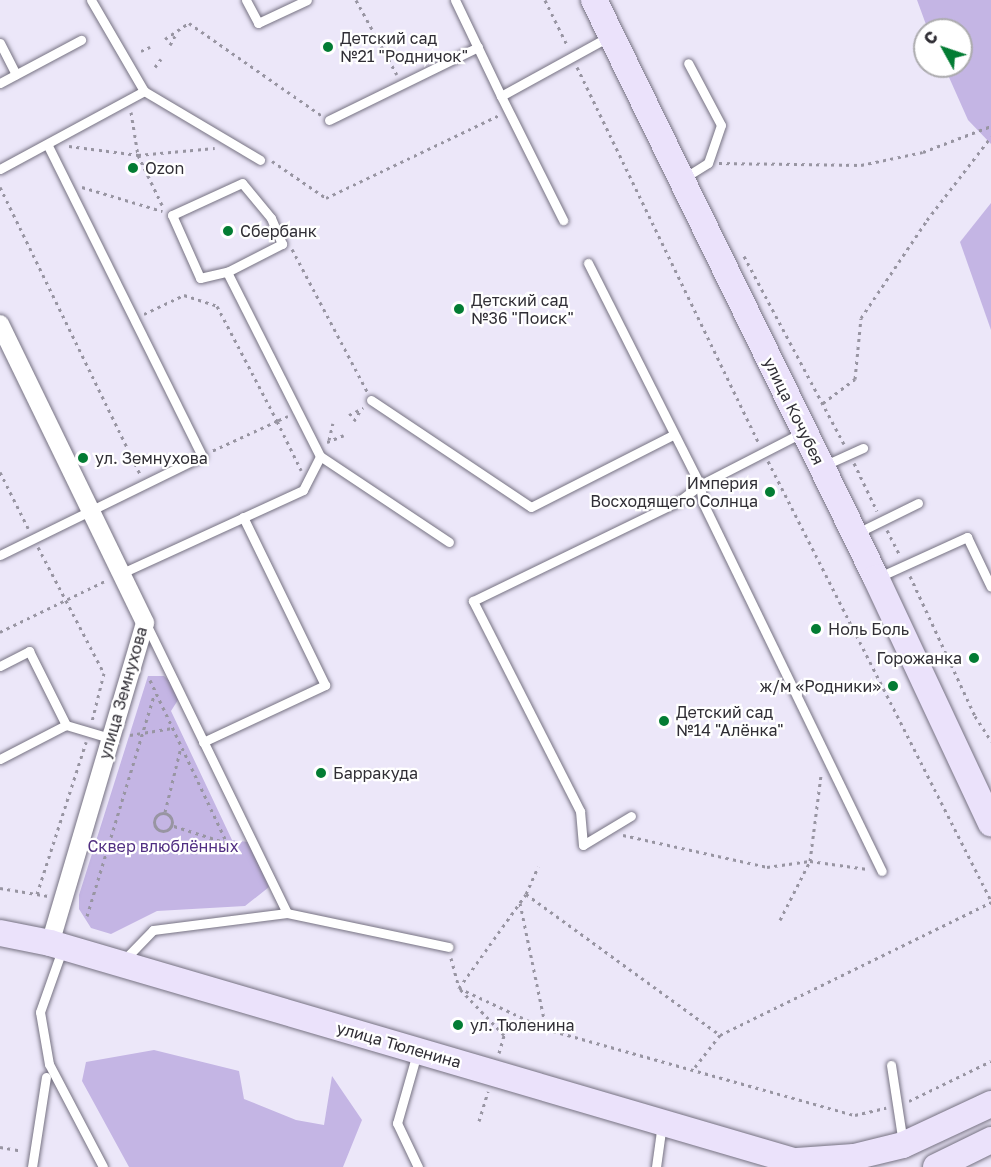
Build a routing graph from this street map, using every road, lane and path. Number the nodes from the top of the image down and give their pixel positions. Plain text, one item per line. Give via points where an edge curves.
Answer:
1 (92, 0) edge
2 (246, 0) edge
3 (307, 0) edge
4 (356, 0) edge
5 (455, 0) edge
6 (598, 1) edge
7 (177, 33) junction
8 (612, 35) junction
9 (165, 39) dead end
10 (81, 40) dead end
11 (0, 43) edge
12 (170, 45) dead end
13 (150, 46) dead end
14 (478, 47) junction
15 (141, 51) dead end
16 (161, 59) dead end
17 (688, 63) dead end
18 (155, 67) dead end
19 (16, 74) junction
20 (0, 83) edge
21 (402, 84) junction
22 (144, 91) junction
23 (501, 96) junction
24 (129, 99) junction
25 (509, 111) junction
26 (329, 120) joint
27 (991, 126) edge
28 (991, 136) edge
29 (47, 144) junction
30 (237, 146) junction
31 (138, 154) junction
32 (260, 160) joint
33 (708, 163) junction
34 (0, 169) edge
35 (681, 179) junction
36 (66, 182) junction
37 (0, 187) edge
38 (168, 214) junction
39 (563, 220) dead end
40 (282, 244) junction
41 (741, 251) dead end
42 (588, 263) dead end
43 (227, 273) junction
44 (134, 319) junction
45 (0, 324) edge
46 (371, 400) joint
47 (823, 403) junction
48 (361, 409) dead end
49 (277, 421) junction
50 (354, 421) dead end
51 (333, 423) dead end
52 (803, 432) junction
53 (344, 435) dead end
54 (673, 435) junction
55 (328, 440) junction
56 (863, 448) dead end
57 (849, 454) junction
58 (202, 456) junction
59 (320, 456) junction
60 (821, 467) junction
61 (0, 472) edge
62 (307, 481) junction
63 (145, 484) junction
64 (700, 485) junction
65 (918, 503) dead end
66 (91, 510) junction
67 (243, 517) junction
68 (882, 521) junction
69 (855, 534) junction
70 (33, 538) junction
71 (449, 542) dead end
72 (0, 546) edge
73 (11, 550) junction
74 (0, 555) edge
75 (905, 565) junction
76 (122, 573) junction
77 (876, 578) junction
78 (991, 587) edge
79 (66, 600) junction
80 (145, 623) junction
81 (0, 632) edge
82 (0, 666) edge
83 (150, 680) dead end
84 (155, 693) junction
85 (66, 725) junction
86 (172, 728) junction
87 (90, 732) junction
88 (144, 732) junction
89 (110, 738) junction
90 (991, 741) edge
91 (203, 742) junction
92 (822, 743) junction
93 (181, 746) junction
94 (0, 759) edge
95 (165, 812) junction
96 (631, 816) dead end
97 (991, 823) edge
98 (171, 825) junction
99 (614, 829) junction
100 (810, 861) junction
101 (538, 867) dead end
102 (882, 871) joint
103 (0, 888) edge
104 (37, 894) junction
105 (526, 894) junction
106 (64, 899) junction
107 (991, 902) edge
108 (520, 903) junction
109 (287, 913) junction
110 (87, 916) dead end
111 (780, 920) dead end
112 (0, 933) edge
113 (57, 945) junction
114 (448, 947) joint
115 (119, 965) junction
116 (459, 988) junction
117 (546, 1029) junction
118 (504, 1035) dead end
119 (720, 1035) junction
120 (417, 1050) junction
121 (991, 1061) edge
122 (891, 1065) dead end
123 (695, 1067) junction
124 (46, 1077) dead end
125 (991, 1104) edge
126 (899, 1106) junction
127 (662, 1124) junction
128 (991, 1140) edge
129 (903, 1145) junction
130 (802, 1165) edge
131 (32, 1167) edge
132 (103, 1167) edge
133 (418, 1167) edge
134 (656, 1167) edge
135 (936, 1167) edge

1 - 22 lane
2 - 3 lane via 258,23
4 - 21 path
5 - 14 lane
6 - 8 street, улица Кочубея
7 - 9 path
7 - 12 path
7 - 26 path via 189,23
8 - 23 lane
8 - 35 street, улица Кочубея
10 - 19 lane
11 - 19 lane
13 - 15 path
14 - 21 lane
14 - 23 lane
16 - 18 path
17 - 33 lane via 721,125
19 - 20 lane
21 - 26 lane
22 - 24 lane
22 - 30 lane
23 - 25 lane
24 - 29 lane
24 - 31 path
25 - 32 path via 326,198 270,159
25 - 39 lane
27 - 33 path via 923,152 861,165
28 - 47 path via 927,220 861,318 855,379
29 - 31 path
29 - 34 lane
29 - 36 lane
30 - 31 path
30 - 32 lane
31 - 38 path
33 - 35 lane
35 - 52 street, улица Кочубея
36 - 38 path
36 - 44 lane
37 - 63 path
38 - 40 lane via 242,183 271,218
38 - 43 lane via 200,278
40 - 43 lane
40 - 46 path via 297,251
41 - 47 path
42 - 54 lane
43 - 59 lane
44 - 49 path via 184,295 217,306
44 - 58 lane
45 - 66 street, улица Земнухова
46 - 54 lane via 531,507
47 - 57 path
48 - 50 path
49 - 58 path
49 - 62 path
51 - 55 path
52 - 60 street, улица Кочубея
52 - 64 lane
53 - 55 path
54 - 64 lane
55 - 59 path
56 - 57 lane
57 - 60 lane
57 - 68 path
58 - 63 lane
59 - 62 lane
59 - 71 lane
60 - 69 street, улица Кочубея
61 - 70 path
62 - 67 lane via 303,489
63 - 66 lane
64 - 92 lane via 704,502
64 - 99 lane via 679,501 473,601 580,811 583,845
65 - 68 lane
66 - 70 lane
66 - 76 street, улица Земнухова
67 - 76 lane
67 - 91 lane via 326,685
68 - 69 lane
68 - 75 path
69 - 77 street, улица Кочубея
70 - 73 lane
70 - 79 path
72 - 73 lane
73 - 74 lane
75 - 77 lane
75 - 78 lane via 967,537
75 - 90 path via 975,716
76 - 79 path
76 - 80 street, улица Земнухова
77 - 97 street, улица Кочубея
79 - 81 path
79 - 87 path via 104,673
80 - 89 street, улица Земнухова
80 - 91 lane
82 - 85 lane via 29,651
83 - 84 path
84 - 86 path
84 - 88 path
85 - 87 lane
85 - 94 lane
86 - 88 path
86 - 93 path
87 - 89 lane
87 - 104 path
88 - 89 path
88 - 110 path
89 - 106 street, улица Земнухова
91 - 109 lane
92 - 100 path via 821,798
92 - 102 lane
93 - 95 path
93 - 98 path via 227,843
95 - 98 path via 172,819
95 - 98 path via 156,815 154,825 162,831
96 - 99 lane
99 - 100 path via 627,837 766,867
100 - 102 path
100 - 111 path
101 - 105 path
103 - 104 path
104 - 106 path
105 - 108 path
105 - 119 path
106 - 113 street, улица Земнухова
107 - 119 path
108 - 116 path
108 - 117 path
109 - 114 lane
109 - 115 lane via 153,930
112 - 113 street, улица Тюленина
113 - 115 street, улица Тюленина
113 - 132 lane via 40,1012 49,1064
114 - 116 path
115 - 120 street, улица Тюленина
116 - 117 path
116 - 118 path
117 - 123 path
119 - 123 path
120 - 127 street, улица Тюленина
120 - 133 lane via 396,1123
121 - 126 path
122 - 126 lane
123 - 126 path via 855,1115
124 - 131 lane
125 - 129 street
126 - 129 lane
127 - 130 street, улица Тюленина
127 - 134 lane
128 - 135 street
129 - 130 street

